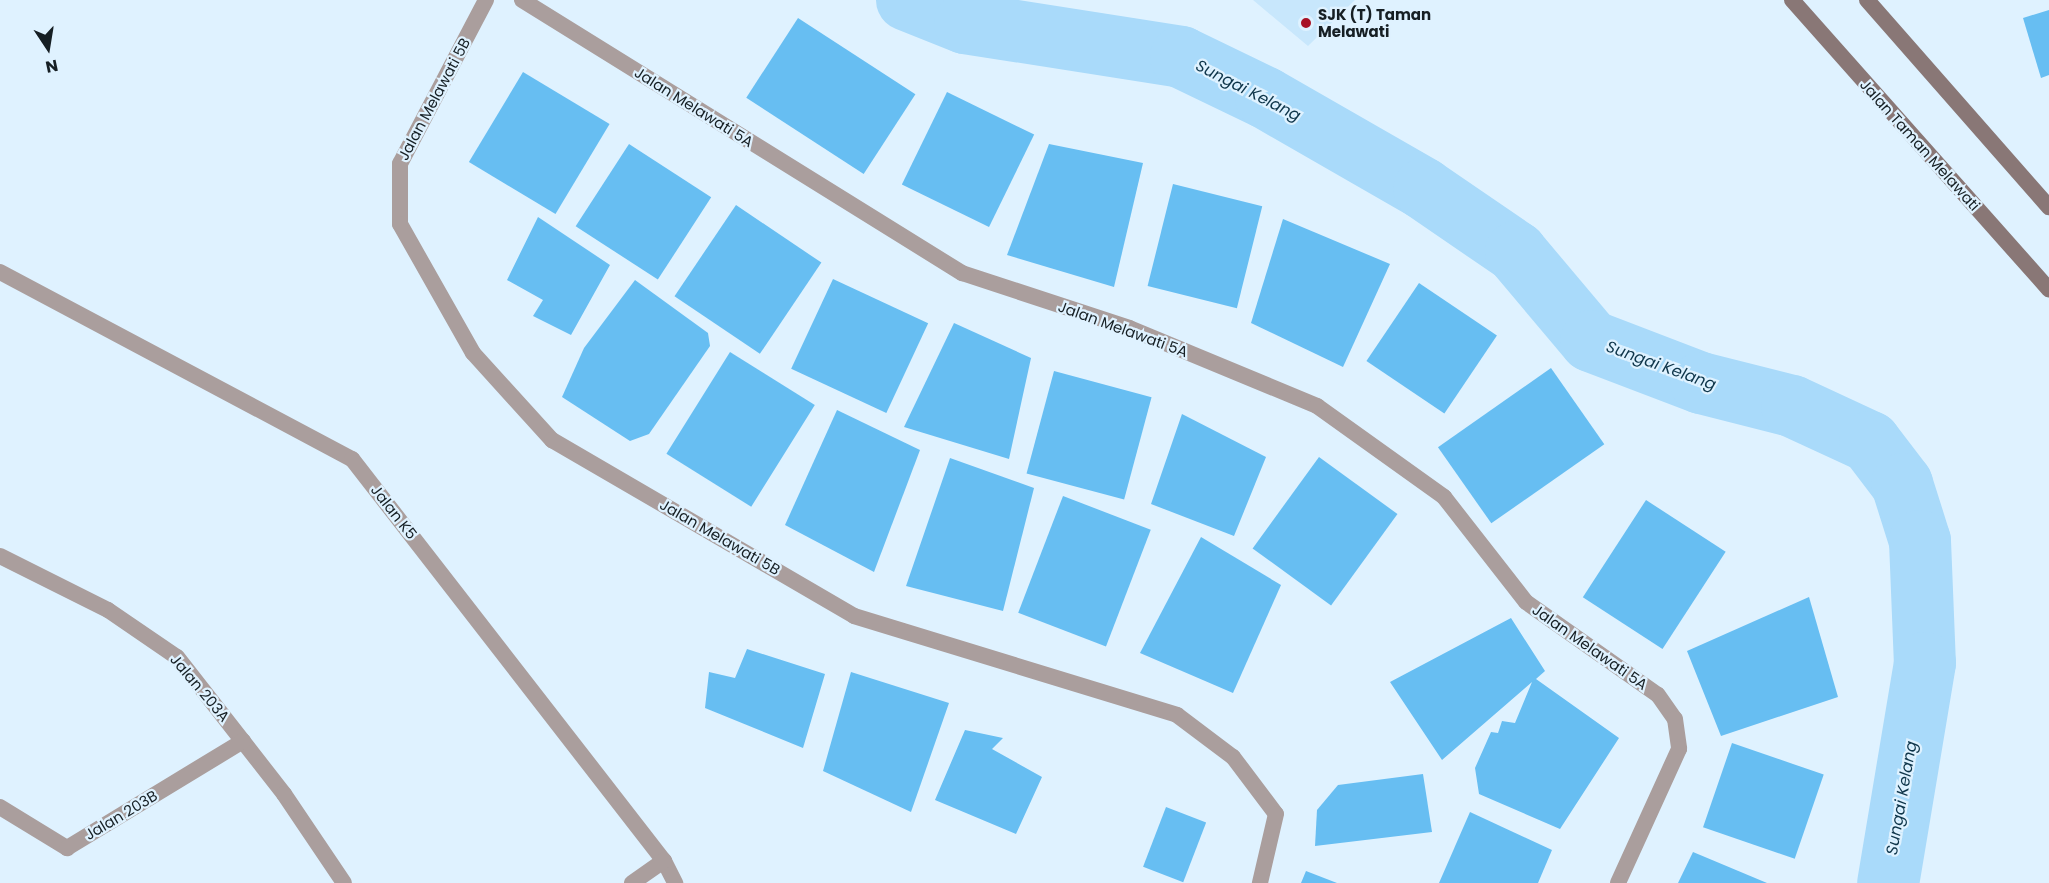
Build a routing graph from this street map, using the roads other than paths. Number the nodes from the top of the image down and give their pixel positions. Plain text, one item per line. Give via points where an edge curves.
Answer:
1 (486, 0) edge
2 (522, 0) edge
3 (1792, 0) edge
4 (1867, 0) edge
5 (2049, 207) edge
6 (0, 272) edge
7 (2049, 290) edge
8 (0, 556) edge
9 (243, 741) junction
10 (0, 807) edge
11 (664, 861) junction
12 (344, 883) edge
13 (632, 883) edge
14 (675, 883) edge
15 (1260, 883) edge
16 (1618, 883) edge

1 - 15 street, Jalan Melawati 5B via 400,164 400,224 472,353 552,440 854,616 1177,715 1233,757 1276,814
2 - 16 street, Jalan Melawati 5A via 962,273 1129,328 1317,406 1444,497 1526,602 1658,695 1675,719 1679,749
3 - 7 main road, Jalan Taman Melawati
4 - 5 main road
6 - 11 street, Jalan K5 via 352,459
8 - 9 street, Jalan 203A via 108,610 177,657
9 - 10 street, Jalan 203B via 67,848
9 - 12 street, Jalan 203A
11 - 13 street
11 - 14 street, Jalan K5

